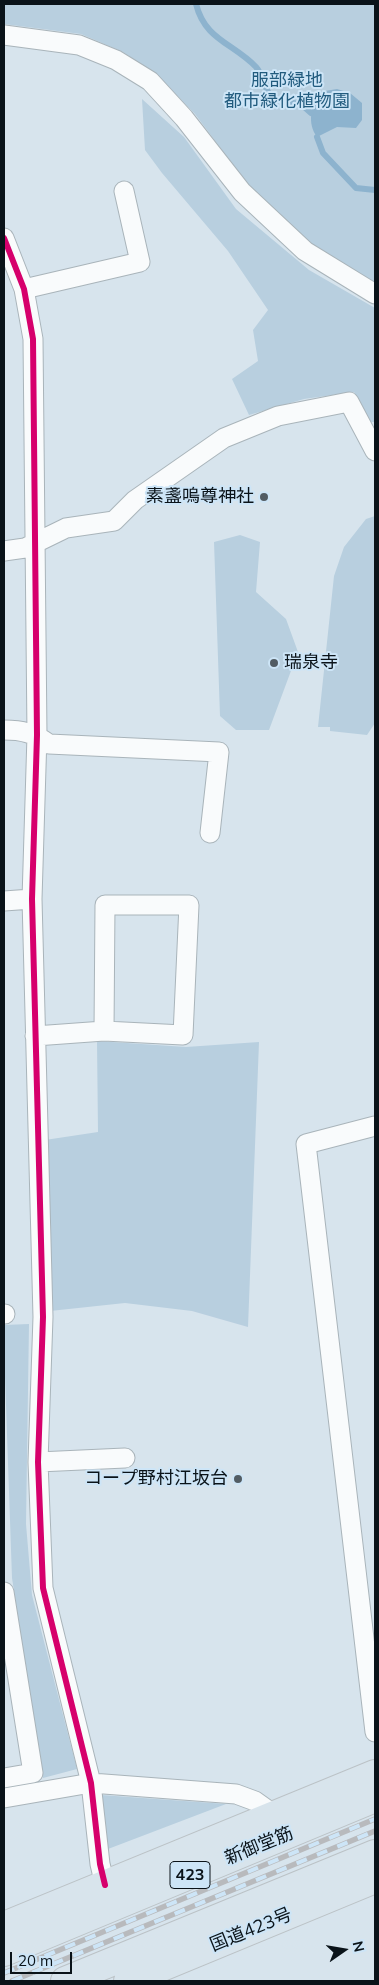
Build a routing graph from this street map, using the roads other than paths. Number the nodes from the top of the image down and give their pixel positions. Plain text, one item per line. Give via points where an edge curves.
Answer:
1 (4, 35) edge
2 (124, 191) dead end
3 (4, 238) edge
4 (24, 290) junction
5 (375, 294) edge
6 (374, 447) edge
7 (36, 540) junction
8 (4, 551) edge
9 (4, 730) edge
10 (37, 735) junction
11 (210, 833) dead end
12 (32, 899) junction
13 (4, 900) edge
14 (104, 1031) junction
15 (35, 1036) junction
16 (375, 1126) edge
17 (124, 1458) dead end
18 (38, 1462) junction
19 (4, 1592) edge
20 (375, 1732) edge
21 (375, 1774) edge
22 (4, 1778) edge
23 (91, 1783) junction
24 (4, 1798) edge
25 (375, 1798) edge
26 (276, 1816) junction
27 (375, 1854) edge
28 (375, 1879) edge
29 (105, 1884) junction
30 (4, 1926) edge
31 (4, 1952) edge
32 (66, 1981) edge
33 (128, 1981) edge

1 - 5 street via 78,46 116,60 150,82 184,118 242,192 305,251
2 - 4 street via 140,262
3 - 4 street
4 - 7 street via 33,339
6 - 7 street via 350,402 278,416 224,438 135,500 114,521 66,528
7 - 8 street via 25,548
7 - 10 street
9 - 10 street
10 - 11 street via 49,744 219,752
10 - 12 street
12 - 13 street
12 - 15 street
14 - 14 street via 183,1034 189,905 105,905
14 - 15 street
15 - 18 street via 43,1317
16 - 20 street via 306,1144
17 - 18 street
18 - 23 street via 43,1588
19 - 22 street via 33,1773
21 - 26 highway, 423
23 - 24 street
23 - 26 street via 236,1794
23 - 29 street
25 - 31 highway, 新御堂筋 / 423
26 - 29 highway, 423
27 - 32 highway
28 - 33 highway, 国道423号
29 - 30 highway, 423

